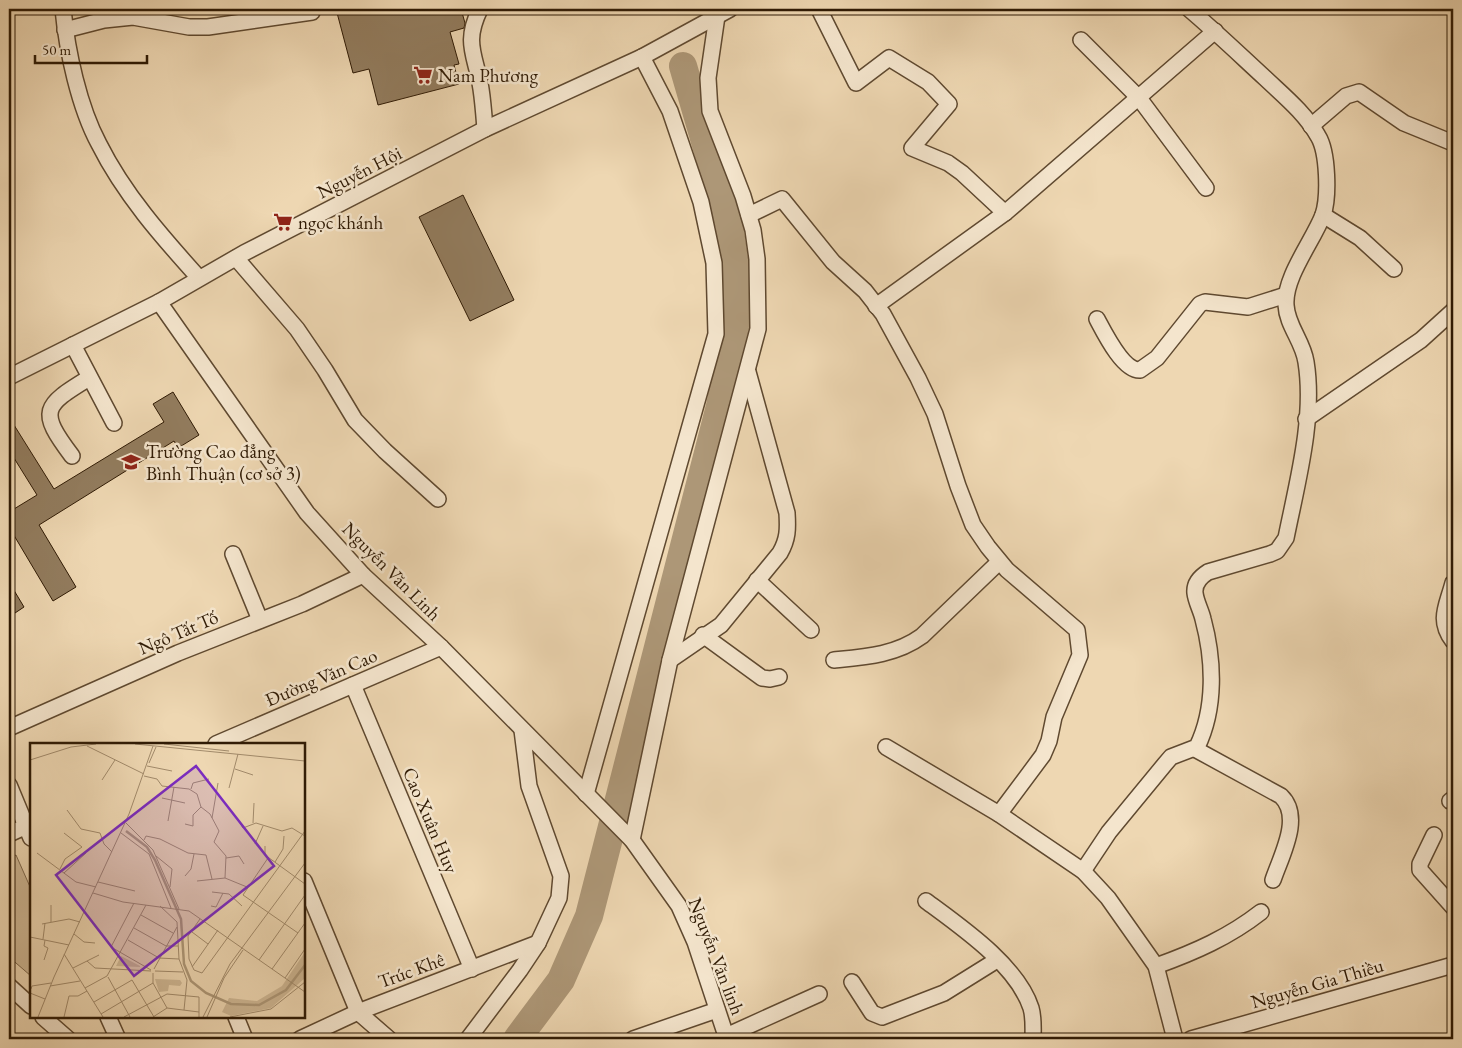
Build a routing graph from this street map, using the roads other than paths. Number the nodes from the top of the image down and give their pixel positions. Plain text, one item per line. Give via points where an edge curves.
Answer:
1 (63, 9) edge
2 (480, 9) edge
3 (819, 9) edge
4 (1189, 9) edge
5 (312, 12) dead end
6 (724, 12) edge
7 (65, 30) junction
8 (1215, 31) junction
9 (1081, 40) dead end
10 (642, 56) junction
11 (1139, 98) junction
12 (1311, 126) junction
13 (485, 129) junction
14 (1453, 143) edge
15 (1206, 188) dead end
16 (1005, 213) junction
17 (749, 215) junction
18 (1323, 215) junction
19 (236, 258) junction
20 (1394, 269) dead end
21 (199, 278) junction
22 (1286, 295) junction
23 (159, 302) junction
24 (876, 306) junction
25 (1453, 312) edge
26 (1097, 318) dead end
27 (73, 345) junction
28 (747, 371) junction
29 (9, 377) edge
30 (89, 378) junction
31 (1306, 419) junction
32 (114, 423) dead end
33 (72, 456) dead end
34 (438, 499) dead end
35 (233, 554) dead end
36 (999, 562) junction
37 (363, 575) junction
38 (757, 580) junction
39 (1453, 583) edge
40 (260, 620) junction
41 (811, 630) dead end
42 (703, 635) junction
43 (1453, 641) edge
44 (441, 647) junction
45 (670, 660) junction
46 (834, 660) dead end
47 (779, 677) dead end
48 (353, 685) junction
49 (9, 728) edge
50 (522, 730) junction
51 (245, 738) edge
52 (221, 743) edge
53 (886, 747) dead end
54 (1195, 748) junction
55 (9, 785) edge
56 (586, 794) junction
57 (999, 814) junction
58 (30, 829) edge
59 (9, 834) edge
60 (1434, 835) dead end
61 (632, 840) junction
62 (1083, 871) junction
63 (1274, 880) dead end
64 (305, 883) edge
65 (926, 901) dead end
66 (1453, 907) edge
67 (1261, 912) dead end
68 (538, 943) junction
69 (997, 960) junction
70 (1453, 965) edge
71 (1156, 966) junction
72 (472, 969) junction
73 (852, 982) dead end
74 (9, 986) edge
75 (819, 994) dead end
76 (30, 1005) edge
77 (717, 1010) junction
78 (358, 1012) junction
79 (44, 1018) edge
80 (108, 1018) edge
81 (236, 1018) edge
82 (726, 1038) edge
83 (68, 1039) edge
84 (118, 1039) edge
85 (245, 1039) edge
86 (300, 1039) edge
87 (389, 1039) edge
88 (468, 1039) edge
89 (633, 1039) edge
90 (1033, 1039) edge
91 (1175, 1039) edge
92 (1191, 1039) edge

1 - 7 street
2 - 13 street via 472,29 472,50 481,88
3 - 16 street via 856,83 889,58 928,82 949,104 912,148 948,163
4 - 8 street
5 - 7 street via 208,27 189,27 133,17
6 - 10 street, Nguyễn Hội
6 - 17 street via 708,78 710,111
7 - 21 street via 81,94 112,170 160,235
8 - 11 street
8 - 12 street via 1304,115
9 - 11 street
10 - 13 street, Nguyễn Hội
10 - 56 street via 670,112 701,202 714,263 716,334
11 - 15 street
11 - 16 street
12 - 14 street via 1346,96 1359,92 1404,123
12 - 18 street via 1320,138 1324,159
13 - 19 street, Nguyễn Hội
16 - 24 street
17 - 24 street via 782,199 833,262 865,291
17 - 28 street via 757,259 758,329
18 - 20 street via 1360,238
18 - 22 street
19 - 21 street, Nguyễn Hội
19 - 34 street via 298,329 355,420
21 - 23 street, Nguyễn Hội
22 - 26 street via 1248,307 1200,304 1157,358 1140,370 1132,368 1112,348
22 - 31 street via 1289,320 1306,361
23 - 27 street, Nguyễn Hội
23 - 37 street, Nguyễn Văn Linh via 307,513
24 - 36 street via 918,378 974,525
25 - 31 street via 1421,340
27 - 29 street, Nguyễn Hội
27 - 30 street
28 - 38 street via 787,513 788,531 780,554
28 - 45 street
30 - 32 street
30 - 33 street via 64,393 51,408 49,420 54,432
31 - 54 street via 1305,438 1282,546 1270,554 1208,572 1196,583 1195,593 1204,620 1212,684 1208,716
35 - 40 street
36 - 46 street via 911,644 888,653
36 - 57 street via 1077,630 1080,655 1054,717 1043,756
37 - 40 street, Ngô Tất Tố
37 - 44 street, Nguyễn Văn Linh
38 - 41 street
38 - 42 street via 721,624
39 - 43 street via 1443,617 1444,627
40 - 49 street, Ngô Tất Tố
42 - 45 street
42 - 47 street via 762,678
44 - 48 street, Đường Văn Cao
44 - 50 street, Nguyễn Văn Linh
45 - 61 street
48 - 51 street, Đường Văn Cao
48 - 72 street, Cao Xuân Huy
50 - 56 street, Nguyễn Văn Linh
50 - 68 street via 530,786 561,876 559,898
51 - 52 street, Đường Văn Cao
53 - 57 street
54 - 62 street via 1171,757 1109,832
54 - 63 street via 1288,803 1291,818 1288,835
55 - 58 street
56 - 61 street, Nguyễn Văn Linh
57 - 62 street
58 - 59 street
60 - 66 street via 1420,870
61 - 77 street, Nguyễn Văn linh via 679,906 695,942
62 - 71 street via 1108,898
64 - 78 street
65 - 69 street via 975,937
67 - 71 street via 1195,952
68 - 72 street, Trúc Khê
68 - 88 street
69 - 73 street via 944,993 882,1017 872,1013
69 - 90 street via 1027,999 1032,1010
70 - 92 street, Nguyễn Gia Thiều
71 - 91 street
72 - 78 street, Trúc Khê
74 - 76 street
75 - 82 street
77 - 82 street, Nguyễn Văn linh
77 - 89 street
78 - 86 street, Trúc Khê
78 - 87 street
79 - 83 street
80 - 84 street
81 - 85 street

